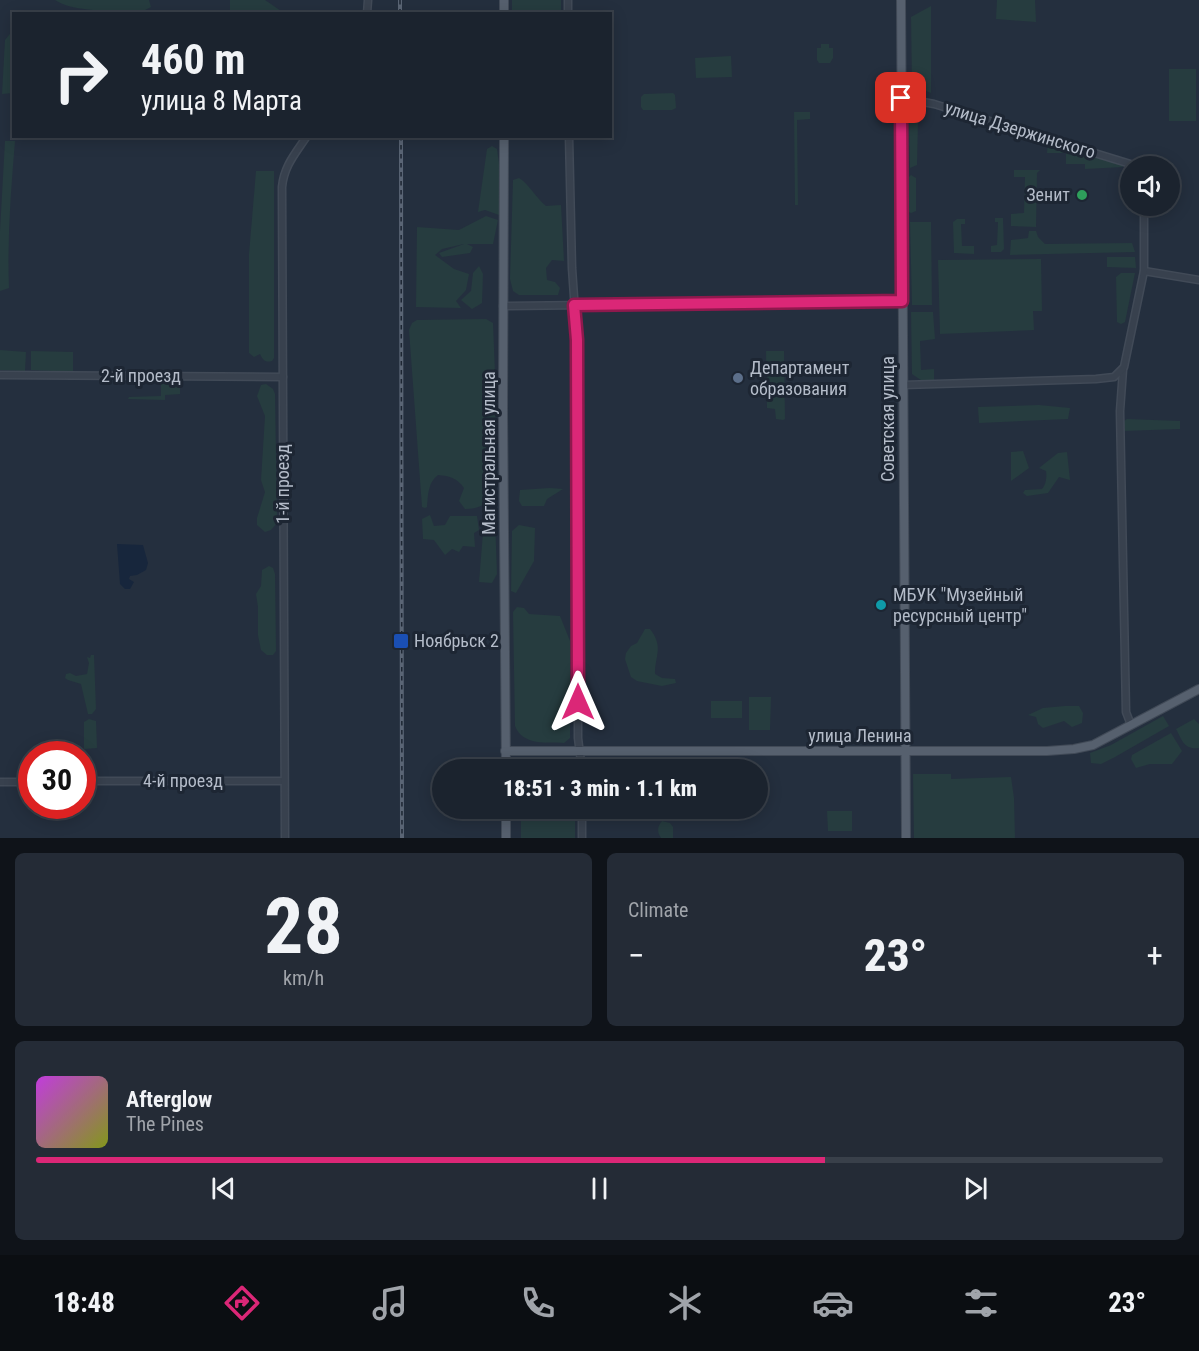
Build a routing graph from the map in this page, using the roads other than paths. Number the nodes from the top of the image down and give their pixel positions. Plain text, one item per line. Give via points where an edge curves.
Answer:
1 (901, 0) edge
2 (901, 98) junction
3 (306, 138) edge
4 (504, 138) edge
5 (569, 138) edge
6 (1120, 161) edge
7 (1144, 216) edge
8 (1144, 271) junction
9 (1199, 280) edge
10 (902, 301) junction
11 (574, 305) junction
12 (503, 306) junction
13 (1124, 367) junction
14 (0, 375) edge
15 (283, 377) junction
16 (903, 385) junction
17 (1199, 688) edge
18 (1131, 725) junction
19 (580, 750) junction
20 (506, 751) junction
21 (905, 751) junction
22 (506, 759) edge
23 (581, 759) edge
24 (284, 781) junction
25 (0, 782) edge
26 (18, 782) edge
27 (96, 782) edge
28 (506, 819) edge
29 (582, 819) edge
30 (285, 838) edge
31 (506, 838) edge
32 (582, 838) edge
33 (906, 838) edge

1 - 2 main road, Советская улица
2 - 6 street, улица Дзержинского
2 - 10 main road, Советская улица
3 - 15 street, 1-й проезд via 284,171 282,187
4 - 12 main road, Магистральная улица
5 - 11 street
7 - 8 street
8 - 9 street
8 - 13 street
10 - 11 street
10 - 16 main road, Советская улица
11 - 12 street
11 - 19 street
12 - 20 main road, Магистральная улица
13 - 16 street via 1107,379
13 - 18 street via 1120,411 1126,712
14 - 15 street, 2-й проезд
15 - 24 street, 1-й проезд
16 - 21 main road, Советская улица
17 - 18 main road, улица Ленина
18 - 21 main road, улица Ленина via 1094,744 1074,749
19 - 20 main road, улица Ленина
19 - 21 main road, улица Ленина
19 - 23 street
20 - 22 main road, Магистральная улица
21 - 33 main road, Советская улица
24 - 27 street, 4-й проезд
24 - 30 street, 1-й проезд
25 - 26 street
28 - 31 main road
29 - 32 street

